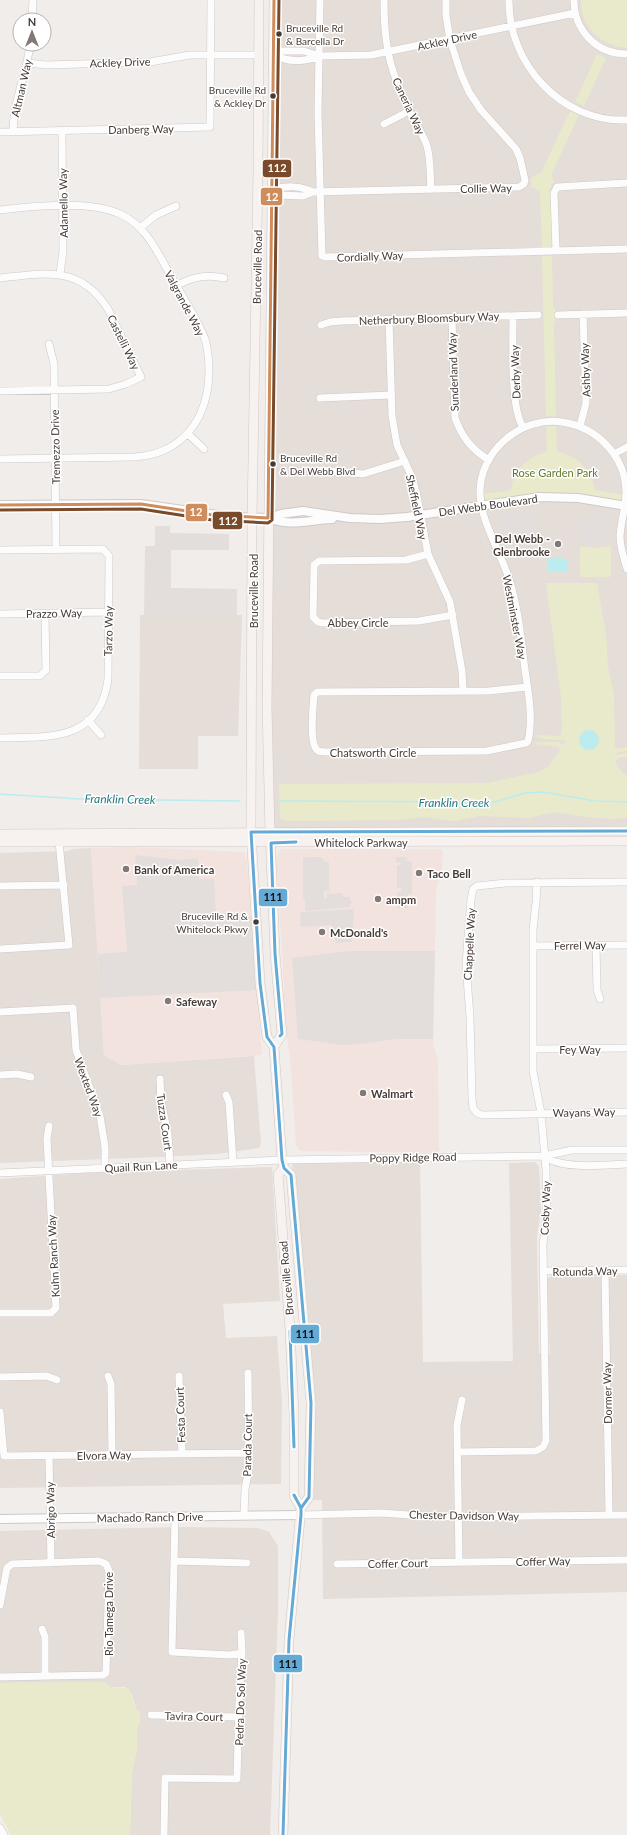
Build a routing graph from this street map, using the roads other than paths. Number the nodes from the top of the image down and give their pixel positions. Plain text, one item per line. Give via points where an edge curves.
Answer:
1 (33, 0) edge
2 (211, 0) edge
3 (260, 0) edge
4 (274, 0) edge
5 (320, 0) edge
6 (384, 0) edge
7 (446, 0) edge
8 (509, 0) edge
9 (574, 0) edge
10 (32, 12) edge
11 (575, 13) junction
12 (512, 26) junction
13 (450, 40) junction
14 (29, 52) edge
15 (389, 52) junction
16 (274, 54) junction
17 (627, 54) edge
18 (211, 55) junction
19 (259, 55) junction
20 (319, 56) junction
21 (28, 63) junction
22 (409, 111) junction
23 (627, 120) edge
24 (384, 124) dead end
25 (62, 131) junction
26 (0, 132) edge
27 (13, 132) junction
28 (258, 133) junction
29 (627, 183) edge
30 (431, 189) junction
31 (273, 190) junction
32 (316, 192) junction
33 (63, 206) junction
34 (176, 206) dead end
35 (0, 210) edge
36 (140, 228) junction
37 (627, 249) edge
38 (556, 250) junction
39 (60, 274) junction
40 (0, 278) edge
41 (224, 278) dead end
42 (176, 286) junction
43 (627, 313) edge
44 (583, 314) junction
45 (538, 315) dead end
46 (558, 315) dead end
47 (513, 316) junction
48 (452, 318) junction
49 (389, 320) junction
50 (321, 325) dead end
51 (49, 344) dead end
52 (0, 390) edge
53 (54, 390) junction
54 (392, 395) junction
55 (320, 398) dead end
56 (580, 426) junction
57 (523, 427) junction
58 (188, 434) junction
59 (627, 447) edge
60 (204, 449) dead end
61 (614, 454) junction
62 (55, 458) junction
63 (0, 459) edge
64 (489, 460) junction
65 (405, 461) junction
66 (321, 470) dead end
67 (55, 504) junction
68 (0, 505) edge
69 (481, 505) junction
70 (626, 505) edge
71 (419, 515) junction
72 (252, 518) junction
73 (268, 518) junction
74 (350, 518) junction
75 (0, 550) edge
76 (56, 550) junction
77 (428, 554) junction
78 (627, 569) edge
79 (109, 612) junction
80 (0, 614) edge
81 (45, 614) junction
82 (453, 615) junction
83 (0, 676) edge
84 (527, 687) junction
85 (463, 691) junction
86 (88, 720) junction
87 (101, 736) dead end
88 (529, 737) joint
89 (0, 738) edge
90 (251, 832) junction
91 (270, 832) junction
92 (432, 832) junction
93 (627, 832) edge
94 (0, 834) edge
95 (59, 838) junction
96 (107, 838) junction
97 (627, 841) edge
98 (0, 842) edge
99 (252, 842) junction
100 (271, 842) junction
101 (433, 842) junction
102 (536, 882) junction
103 (627, 882) edge
104 (64, 885) junction
105 (0, 886) edge
106 (596, 945) junction
107 (627, 945) edge
108 (533, 946) junction
109 (0, 949) edge
110 (600, 999) dead end
111 (0, 1012) edge
112 (274, 1047) junction
113 (627, 1048) edge
114 (533, 1049) junction
115 (0, 1075) edge
116 (31, 1077) dead end
117 (160, 1079) dead end
118 (226, 1095) dead end
119 (627, 1112) edge
120 (541, 1113) junction
121 (49, 1126) dead end
122 (627, 1150) edge
123 (544, 1156) junction
124 (233, 1162) junction
125 (283, 1164) junction
126 (627, 1164) edge
127 (170, 1165) junction
128 (105, 1168) junction
129 (48, 1171) junction
130 (0, 1173) edge
131 (627, 1270) edge
132 (544, 1271) junction
133 (605, 1271) junction
134 (0, 1313) edge
135 (248, 1374) dead end
136 (108, 1376) dead end
137 (179, 1376) dead end
138 (0, 1377) edge
139 (57, 1380) dead end
140 (462, 1400) dead end
141 (0, 1412) edge
142 (458, 1452) junction
143 (249, 1453) junction
144 (182, 1454) junction
145 (112, 1455) junction
146 (50, 1456) junction
147 (301, 1511) junction
148 (609, 1515) junction
149 (627, 1515) edge
150 (175, 1516) junction
151 (244, 1516) junction
152 (458, 1517) junction
153 (0, 1519) edge
154 (51, 1519) junction
155 (627, 1560) edge
156 (174, 1561) junction
157 (459, 1562) junction
158 (51, 1563) junction
159 (246, 1563) dead end
160 (337, 1564) dead end
161 (0, 1605) edge
162 (42, 1629) dead end
163 (241, 1633) dead end
164 (242, 1653) junction
165 (45, 1676) junction
166 (0, 1677) edge
167 (150, 1715) dead end
168 (238, 1717) junction
169 (283, 1818) junction
170 (0, 1828) edge
171 (4, 1835) edge
172 (164, 1835) edge
173 (278, 1835) edge
174 (283, 1835) edge

1 - 10 street
2 - 18 street
3 - 16 main road, Bruceville Road via 264,15 265,45
3 - 19 main road, Bruceville Road
4 - 16 main road, Bruceville Road
5 - 20 street, Cordially Way
6 - 15 street, Caneria Way via 385,38
7 - 13 street, Collie Way via 446,21
8 - 12 street
9 - 11 street
11 - 12 street, Ackley Drive
11 - 17 street via 581,29 595,44 607,51
12 - 13 street, Ackley Drive
12 - 23 street via 525,62 544,87 580,110
13 - 15 street, Ackley Drive
13 - 30 street, Collie Way via 469,92 481,110 516,150 525,182 518,187
14 - 21 street, Altman Way
15 - 20 street, Ackley Drive via 358,56
15 - 22 street, Caneria Way via 396,80
16 - 20 street, Ackley Drive via 281,51 304,51
16 - 31 main road, Bruceville Road
18 - 19 street, Ackley Drive
18 - 21 street, Ackley Drive via 179,56 150,62 46,65
18 - 25 street, Danberg Way via 210,127
19 - 28 main road, Bruceville Road
20 - 32 street, Cordially Way
21 - 27 street, Altman Way via 14,109
22 - 24 street
22 - 30 street, Caneria Way via 427,147
25 - 27 street, Danberg Way
25 - 33 street, Adamello Way
26 - 27 street, Danberg Way
28 - 31 main road, Bruceville Road via 263,152 263,182 267,188
28 - 72 main road, Bruceville Road
29 - 38 street via 557,187 554,193
30 - 32 street, Collie Way
31 - 32 street, Collie Way via 280,187 299,187
31 - 73 main road, Bruceville Road
32 - 38 street, Cordially Way via 321,253 325,257
33 - 35 street, Valgrande Way
33 - 36 street, Valgrande Way via 110,209 130,219
33 - 39 street, Adamello Way
34 - 36 street via 156,215
36 - 42 street, Valgrande Way via 153,245
37 - 38 street, Cordially Way
39 - 40 street, Castelli Way via 43,273
39 - 53 street, Castelli Way via 80,281 102,300 141,377 109,389
41 - 42 street via 198,276
42 - 58 street, Valgrande Way via 201,330 209,361 206,401 197,422
43 - 44 street
44 - 46 street
44 - 56 street, Ashby Way via 586,403
45 - 47 street, Netherbury Bloomsbury Way
47 - 48 street, Netherbury Bloomsbury Way
47 - 57 street, Derby Way via 515,398 518,417
48 - 49 street, Netherbury Bloomsbury Way
48 - 64 street, Sunderland Way via 455,418 460,432 469,444
49 - 50 street, Netherbury Bloomsbury Way via 342,321
49 - 54 street, Sheffield Way
51 - 53 street, Tremezzo Drive via 54,364
52 - 53 street, Castelli Way
53 - 62 street, Tremezzo Drive
54 - 55 street
54 - 65 street, Sheffield Way via 392,416 397,445
56 - 57 street, Westminster Way via 546,421
56 - 61 street, Westminster Way via 598,436
57 - 64 street, Westminster Way via 506,438
58 - 60 street
58 - 62 street, Valgrande Way via 167,450 142,457
59 - 61 street
61 - 70 street, Westminster Way via 624,477
62 - 63 street, Valgrande Way
62 - 67 street, Tremezzo Drive
64 - 69 street, Westminster Way via 481,482
65 - 66 street via 363,474
65 - 71 street, Sheffield Way via 416,491
67 - 68 street, Del Webb Boulevard
67 - 72 street, Del Webb Boulevard via 140,504
67 - 76 street, Tremezzo Drive
69 - 70 street, Del Webb Boulevard via 555,497
69 - 71 street, Del Webb Boulevard
69 - 84 street, Westminster Way via 511,583 520,628
70 - 78 street, Westminster Way via 620,537
71 - 74 street, Del Webb Boulevard via 386,519
71 - 77 street, Sheffield Way
72 - 73 street, Del Webb Boulevard
72 - 90 main road, Bruceville Road
73 - 74 street, Del Webb Boulevard via 280,522 304,523
73 - 74 street, Del Webb Boulevard via 303,511
73 - 91 main road, Bruceville Road via 267,706
75 - 76 street, Tarzo Way
76 - 79 street, Tarzo Way via 103,549 109,556
77 - 82 street, Sheffield Way via 447,593
77 - 82 street, Abbey Circle via 406,560 319,561 314,565 313,617 318,622 387,622 419,621
79 - 81 street, Prazzo Way
79 - 86 street, Tarzo Way via 107,686 103,700
80 - 81 street, Prazzo Way
81 - 83 street via 46,670 40,676
82 - 85 street, Sheffield Way
84 - 85 street, Chatsworth Circle
84 - 88 street, Westminster Way
85 - 88 street, Chatsworth Circle via 317,692 314,695 313,709 315,748 318,752 487,751 526,743
86 - 87 street
86 - 89 street, Tarzo Way via 75,730 55,737
90 - 91 main road, Whitelock Parkway
90 - 96 main road, Whitelock Parkway
90 - 99 main road, Bruceville Road
91 - 92 main road, Whitelock Parkway
91 - 100 main road, Bruceville Road
92 - 93 main road, Whitelock Parkway
92 - 101 street
94 - 95 main road, Whitelock Parkway
95 - 96 main road, Whitelock Parkway
95 - 98 main road, Whitelock Parkway
95 - 104 street
96 - 99 main road, Whitelock Parkway
97 - 101 main road, Whitelock Parkway
99 - 100 main road, Whitelock Parkway
99 - 112 main road, Bruceville Road via 260,983 267,1037
100 - 101 main road, Whitelock Parkway
100 - 112 main road, Bruceville Road via 275,954 282,1034
102 - 103 street, Chappelle Way
102 - 108 street, Cosby Way
102 - 120 street, Chappelle Way via 484,884 473,889 466,964 473,1108 482,1115
104 - 105 street
104 - 109 street via 69,945
106 - 107 street, Ferrel Way
106 - 108 street, Ferrel Way
106 - 110 street via 597,990
108 - 114 street, Cosby Way
111 - 128 street, Wexted Way via 73,1008 76,1050 100,1116 105,1147
112 - 125 main road, Bruceville Road
113 - 114 street, Fey Way
114 - 120 street, Cosby Way via 533,1071
115 - 116 street via 17,1074
117 - 127 street, Tuzza Court
118 - 124 street via 229,1102
119 - 120 street, Wayans Way
120 - 123 street, Cosby Way
121 - 129 street, Kuhn Ranch Way
122 - 123 street, Poppy Ridge Road via 572,1150
123 - 125 street, Poppy Ridge Road
123 - 126 street, Poppy Ridge Road via 551,1161 572,1165
123 - 132 street, Cosby Way via 547,1210 543,1239
124 - 125 street, Quail Run Lane
124 - 127 street, Quail Run Lane
125 - 147 main road, Bruceville Road via 278,1174 290,1330 294,1496
125 - 147 main road, Bruceville Road via 291,1175 311,1403 310,1498
127 - 128 street, Quail Run Lane
128 - 129 street, Quail Run Lane
129 - 130 street, Quail Run Lane
129 - 134 street, Kuhn Ranch Way via 56,1308 51,1313
131 - 133 street, Rotunda Way
132 - 133 street, Rotunda Way
132 - 142 street, Cosby Way via 545,1444 536,1450
133 - 148 street, Dormer Way
135 - 143 street, Parada Court
136 - 145 street via 111,1384
137 - 144 street, Festa Court
138 - 139 street via 47,1376
140 - 142 street via 458,1418
141 - 146 street, Elvora Way via 4,1456
142 - 152 street
143 - 144 street, Elvora Way
143 - 151 street, Parada Court
144 - 145 street, Elvora Way
145 - 146 street, Elvora Way
146 - 154 street, Abrigo Way
147 - 151 street, Machado Ranch Drive
147 - 152 street, Chester Davidson Way
147 - 169 main road, Bruceville Road via 289,1640
148 - 149 street, Chester Davidson Way
148 - 152 street, Chester Davidson Way
150 - 151 street, Machado Ranch Drive
150 - 154 street, Machado Ranch Drive
150 - 156 street, Pedra Do Sol Way
152 - 157 street
153 - 154 street, Machado Ranch Drive
154 - 158 street, Abrigo Way
155 - 157 street, Coffer Way
156 - 159 street
156 - 164 street, Pedra Do Sol Way via 172,1652
157 - 160 street, Coffer Court
158 - 161 street, Rio Tamega Drive via 8,1565
158 - 165 street, Rio Tamega Drive via 99,1561 106,1564 109,1571 108,1670 103,1675
162 - 165 street via 45,1637
163 - 164 street
164 - 168 street, Pedra Do Sol Way
165 - 166 street, Rio Tamega Drive
167 - 168 street, Tavira Court
168 - 172 street, Pedra Do Sol Way via 237,1779 165,1778
169 - 173 main road
169 - 174 main road, Bruceville Road
170 - 171 street

